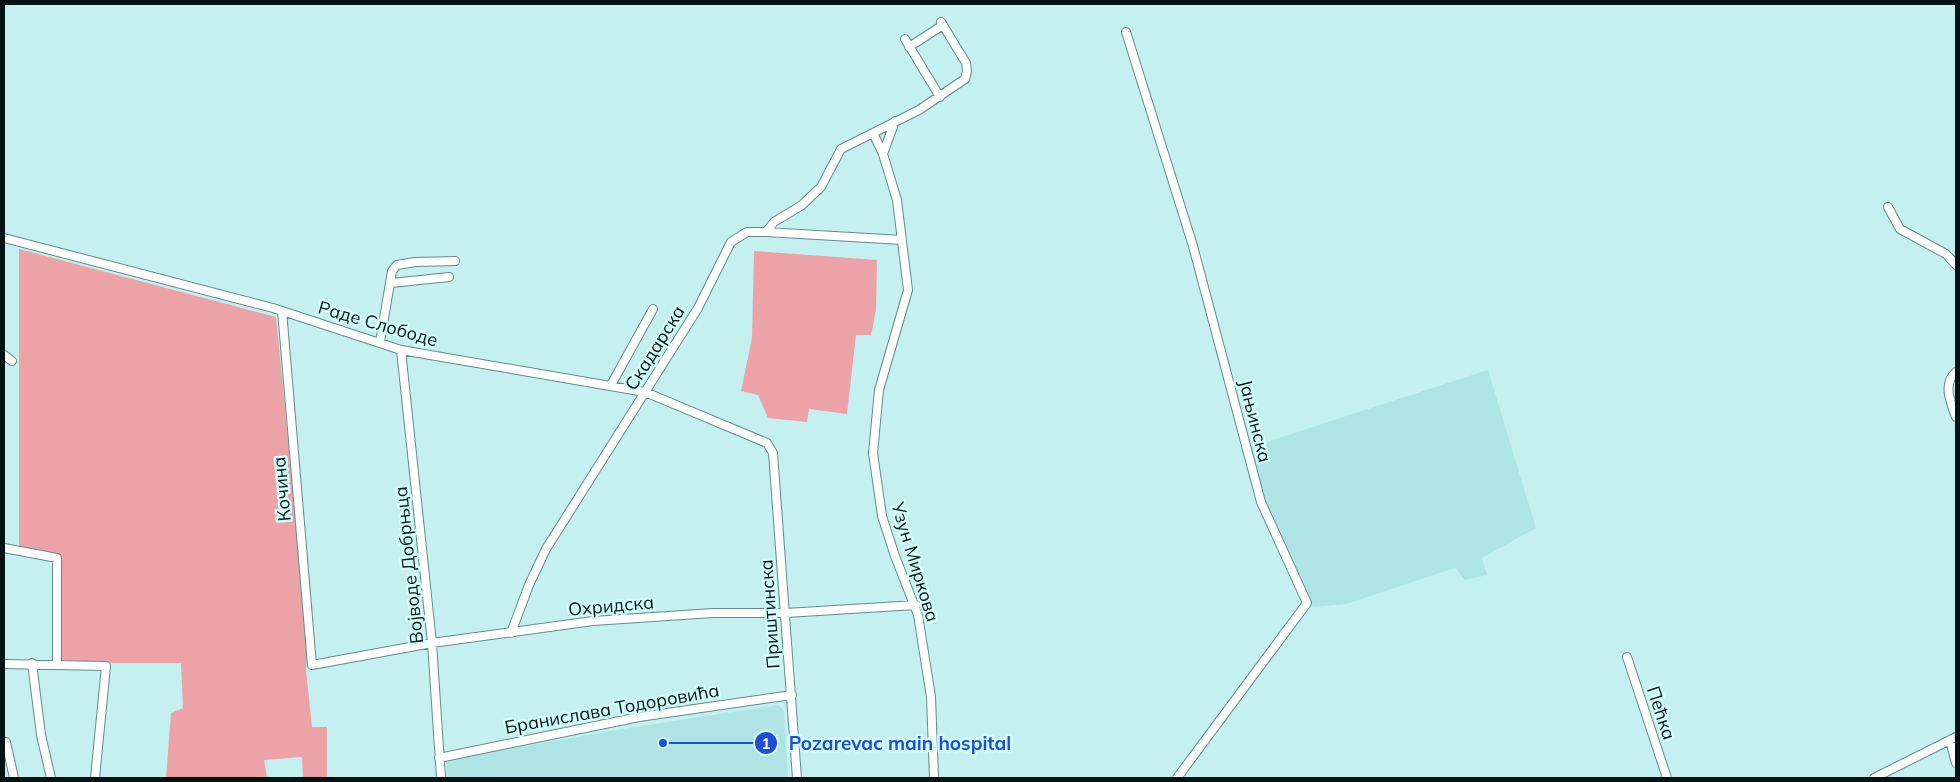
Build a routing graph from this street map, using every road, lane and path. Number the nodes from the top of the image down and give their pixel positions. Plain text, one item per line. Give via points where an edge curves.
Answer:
1 (1126, 32) dead end
2 (905, 39) dead end
3 (909, 47) junction
4 (940, 97) junction
5 (895, 121) junction
6 (873, 133) junction
7 (883, 154) junction
8 (1888, 207) dead end
9 (766, 232) junction
10 (4, 238) edge
11 (902, 240) junction
12 (455, 261) dead end
13 (1956, 265) edge
14 (449, 277) dead end
15 (391, 283) junction
16 (652, 309) dead end
17 (282, 311) junction
18 (380, 342) junction
19 (401, 350) junction
20 (4, 355) edge
21 (12, 361) dead end
22 (1956, 372) edge
23 (611, 385) junction
24 (645, 392) junction
25 (1956, 417) edge
26 (770, 447) joint
27 (4, 548) edge
28 (916, 605) junction
29 (786, 613) junction
30 (511, 633) junction
31 (432, 643) junction
32 (1626, 657) dead end
33 (32, 663) junction
34 (57, 663) junction
35 (4, 664) edge
36 (312, 664) joint
37 (792, 694) junction
38 (1953, 738) edge
39 (6, 742) dead end
40 (439, 758) junction
41 (1956, 762) edge
42 (14, 778) edge
43 (51, 778) edge
44 (95, 778) edge
45 (441, 778) edge
46 (797, 778) edge
47 (934, 778) edge
48 (1177, 778) edge
49 (1667, 778) edge
50 (1874, 778) edge

1 - 48 street, Јањинска via 1190,238 1261,502 1307,603
2 - 3 street
3 - 4 street
3 - 4 street via 942,24 968,71 965,79
4 - 5 street
5 - 6 street
5 - 7 street
6 - 7 street, Узун Миркова
6 - 9 street via 841,149 821,187 802,205 774,222
7 - 11 street, Узун Миркова via 897,200
8 - 13 street via 1900,229 1946,254
9 - 11 street, Скадарска
9 - 24 street, Скадарска via 747,232 731,242 698,308
10 - 17 street, Раде Слободе
11 - 28 street, Узун Миркова via 908,290 879,390 873,453 882,516 894,556
12 - 15 street via 397,265 392,271
14 - 15 street
15 - 18 street
16 - 23 street
17 - 18 street, Раде Слободе
17 - 36 street, Кочина
18 - 19 street, Раде Слободе
19 - 23 street, Раде Слободе
19 - 31 street, Војводе Добрњца
20 - 21 street
22 - 25 street via 1949,382 1949,389
23 - 24 street, Раде Слободе
24 - 26 street, Раде Слободе
24 - 30 street, Скадарска via 546,549
26 - 29 street, Приштинска
27 - 34 street via 57,558
28 - 29 street, Охридска
28 - 47 street, Узун Миркова via 930,697
29 - 30 street, Охридска via 713,613 593,621
29 - 37 street, Приштинска
30 - 31 street, Охридска
31 - 36 street, Охридска
31 - 40 street, Војводе Добрњца
32 - 49 street, Пећка
33 - 34 street
33 - 35 street
33 - 43 street via 41,735
34 - 44 street via 106,666
37 - 40 street, Бранислава Тодоровића via 639,717
37 - 46 street, Приштинска
38 - 41 street
38 - 50 street
39 - 42 street
40 - 45 street, Војводе Добрњца

